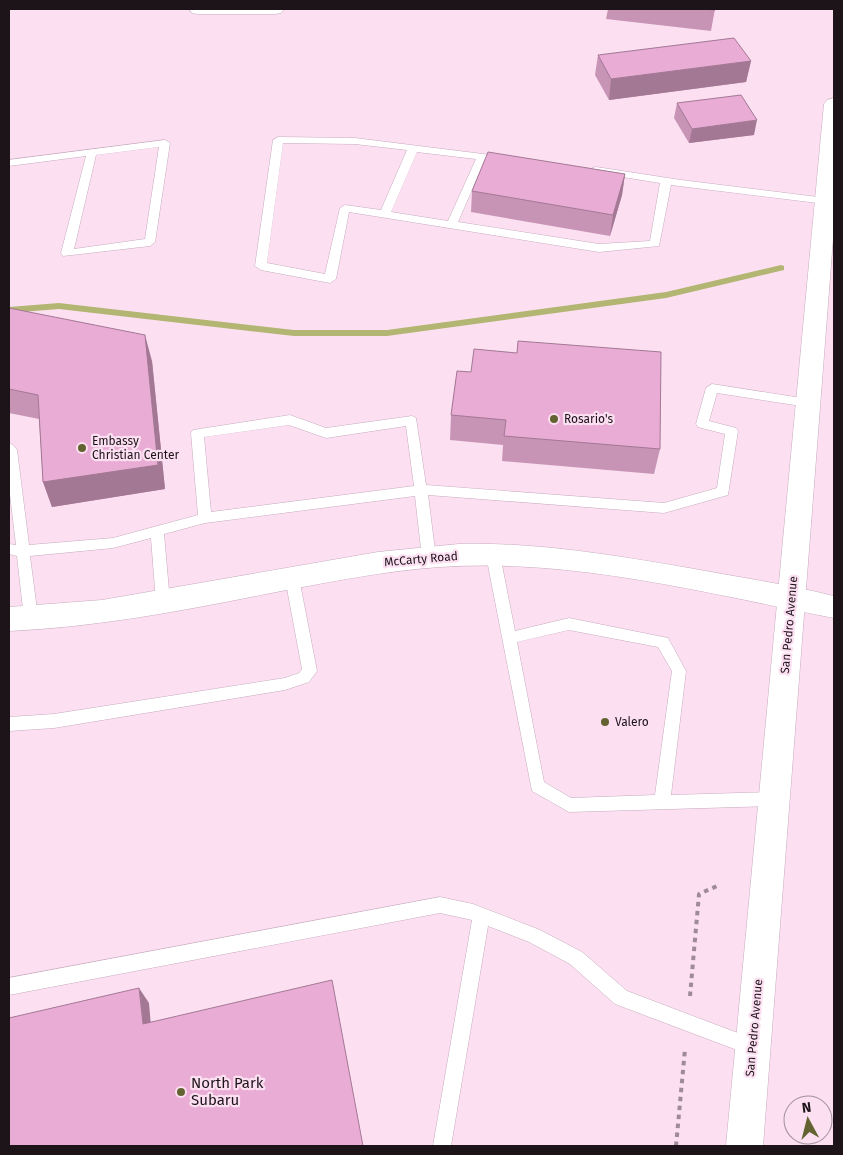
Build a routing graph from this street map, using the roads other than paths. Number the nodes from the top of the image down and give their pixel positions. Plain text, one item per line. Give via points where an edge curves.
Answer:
1 (198, 9) edge
2 (275, 9) edge
3 (834, 104) edge
4 (834, 109) edge
5 (413, 148) junction
6 (92, 152) junction
7 (482, 156) junction
8 (510, 160) edge
9 (9, 163) edge
10 (586, 169) edge
11 (666, 181) junction
12 (826, 201) junction
13 (385, 214) junction
14 (451, 225) junction
15 (808, 403) junction
16 (9, 448) edge
17 (422, 490) junction
18 (205, 518) junction
19 (157, 531) junction
20 (16, 550) edge
21 (493, 555) junction
22 (428, 558) junction
23 (292, 578) junction
24 (791, 597) junction
25 (163, 602) junction
26 (834, 607) edge
27 (20, 618) edge
28 (509, 638) junction
29 (9, 724) edge
30 (774, 799) junction
31 (662, 802) junction
32 (481, 915) junction
33 (9, 987) edge
34 (753, 1047) junction
35 (442, 1146) edge
36 (744, 1146) edge

1 - 2 main road
3 - 4 main road, San Pedro Avenue
4 - 12 main road, San Pedro Avenue
5 - 7 lane
5 - 13 lane
5 - 13 lane via 355,141 278,140 261,266 330,279 345,208
6 - 6 lane via 67,253 150,242 165,143
6 - 9 lane
7 - 8 lane
7 - 14 lane
10 - 11 lane
11 - 12 lane
11 - 14 lane via 655,244 599,248
12 - 15 main road, San Pedro Avenue
13 - 14 lane
15 - 17 lane via 712,388 702,424 732,431 723,491 664,508
15 - 24 main road, San Pedro Avenue
16 - 20 lane
17 - 18 lane
17 - 18 lane via 412,421 326,433 290,420 197,433
17 - 22 lane
18 - 19 lane
19 - 20 lane via 113,543
19 - 25 lane
20 - 27 lane
21 - 22 main road, McCarty Road
21 - 24 main road, McCarty Road via 604,564
21 - 28 lane
22 - 23 main road, McCarty Road via 370,564
23 - 25 main road, McCarty Road
23 - 29 lane via 310,671 304,678 285,684 54,721
24 - 26 main road, McCarty Road
24 - 30 main road, San Pedro Avenue
25 - 27 main road, McCarty Road via 115,610
28 - 31 lane via 537,786 570,804
28 - 31 lane via 569,624 662,642 679,671
30 - 31 lane
30 - 34 main road, San Pedro Avenue
32 - 33 lane via 440,905
32 - 34 lane via 534,936 576,958 621,998
32 - 35 lane
34 - 36 main road, San Pedro Avenue

